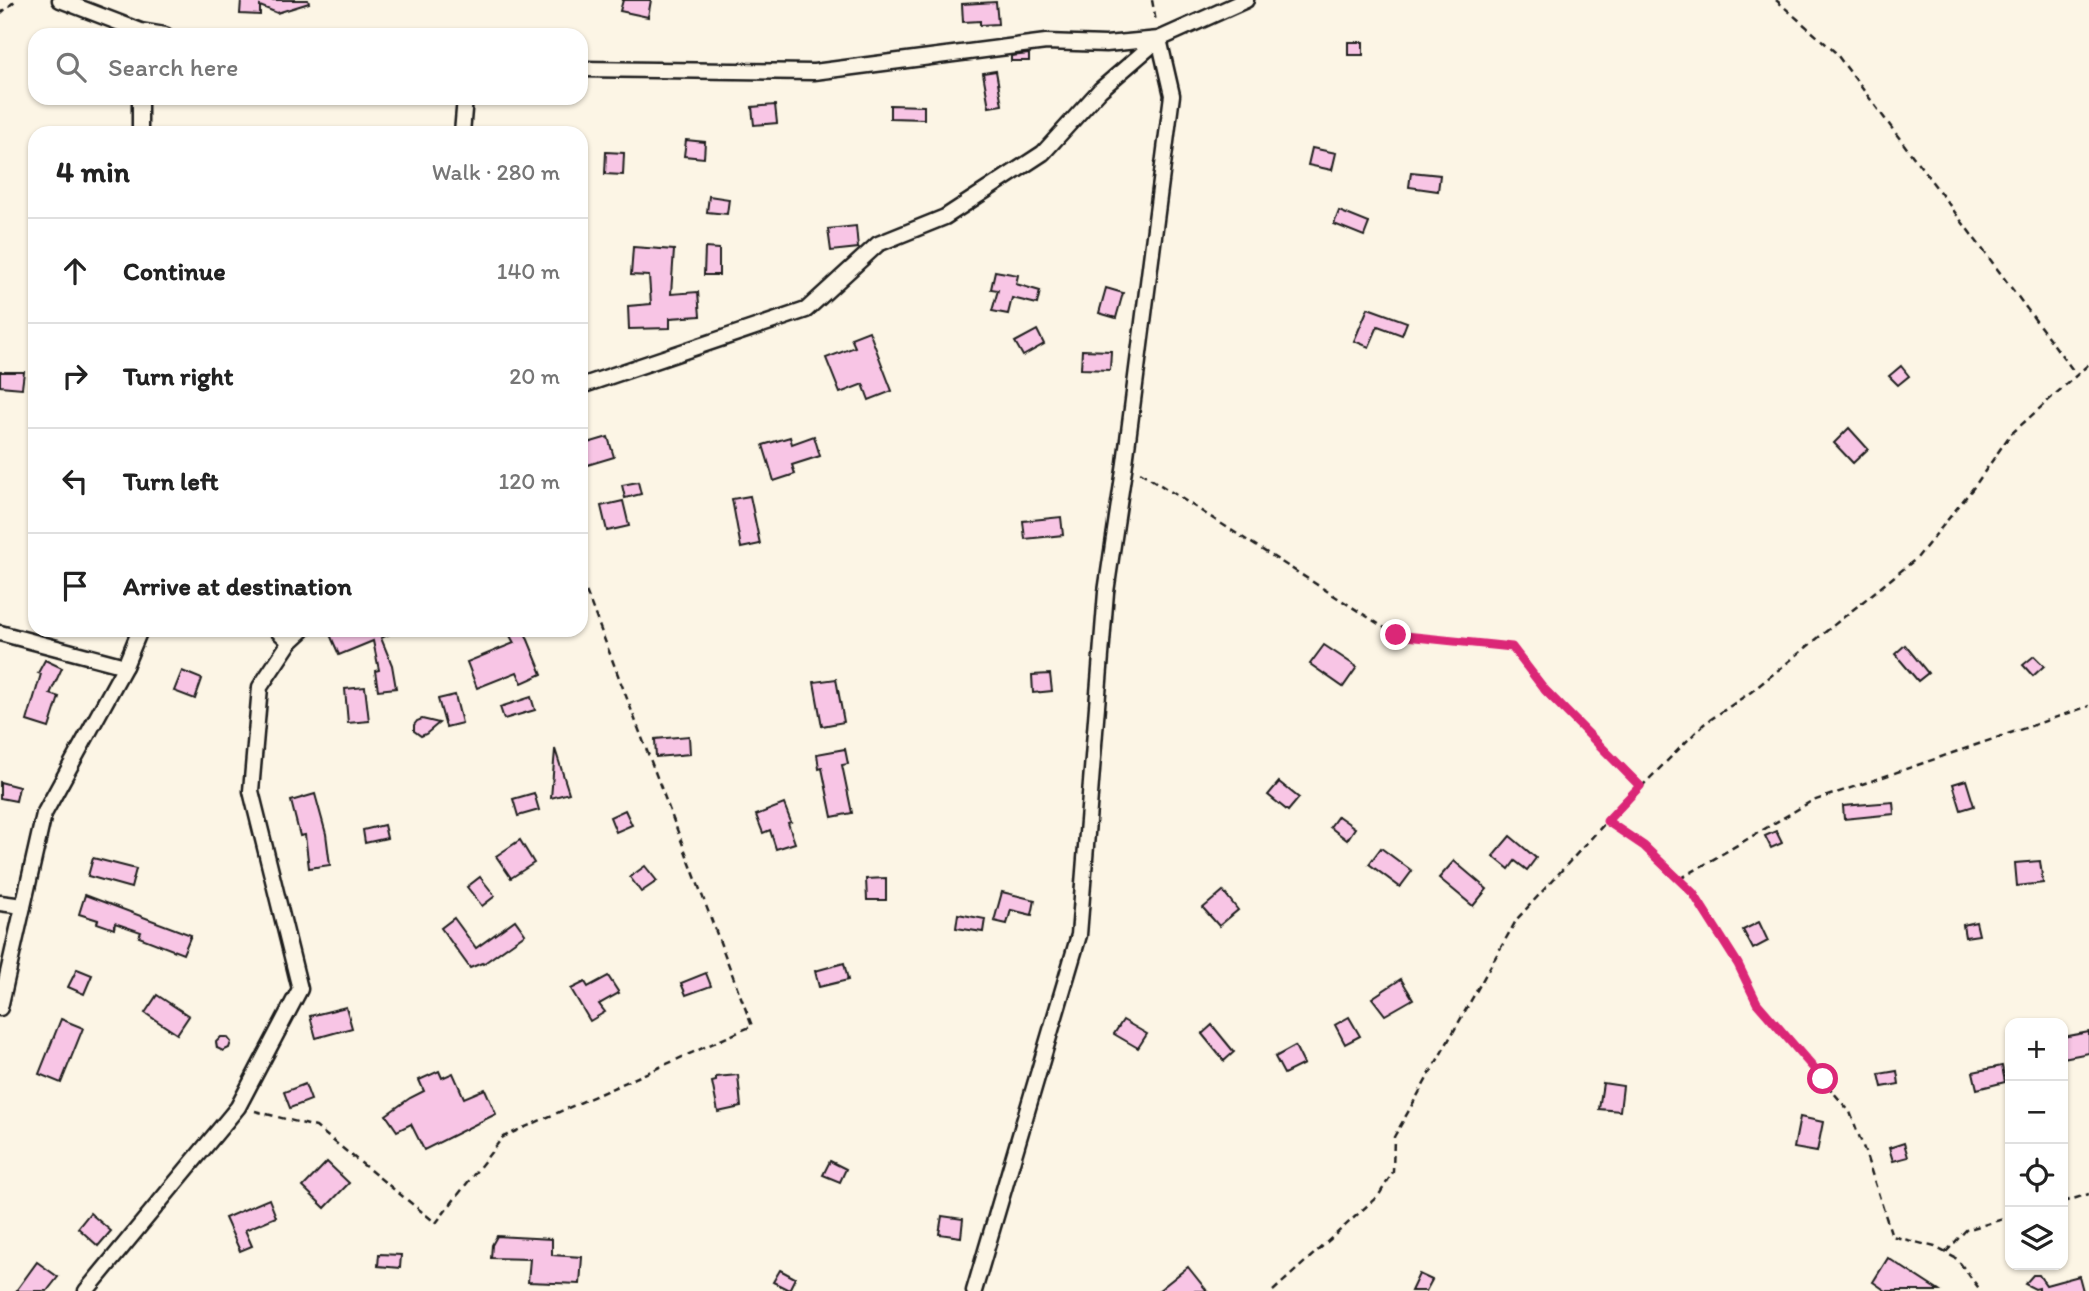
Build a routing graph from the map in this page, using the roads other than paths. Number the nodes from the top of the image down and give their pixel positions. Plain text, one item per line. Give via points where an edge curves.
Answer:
1 (60, 0) edge
2 (1246, 0) edge
3 (129, 28) edge
4 (1159, 39) junction
5 (588, 69) edge
6 (140, 105) edge
7 (464, 105) edge
8 (140, 126) edge
9 (462, 126) edge
10 (588, 384) edge
11 (0, 633) edge
12 (137, 637) edge
13 (285, 637) edge
14 (295, 637) edge
15 (290, 642) junction
16 (125, 666) junction
17 (0, 903) edge
18 (23, 905) junction
19 (0, 1008) edge
20 (86, 1291) edge
21 (974, 1291) edge

1 - 3 street
2 - 4 street
4 - 5 street via 1106,44 1046,42 814,72
4 - 10 street via 1100,90 1043,153 945,217 878,244 806,310
4 - 21 street via 1172,95 1106,592 1079,935
6 - 8 street
7 - 9 street
11 - 16 street
12 - 16 street
13 - 15 street
14 - 15 street
15 - 20 street via 260,687 251,791 300,989 238,1107
16 - 18 street via 44,814
17 - 18 street
18 - 19 street

